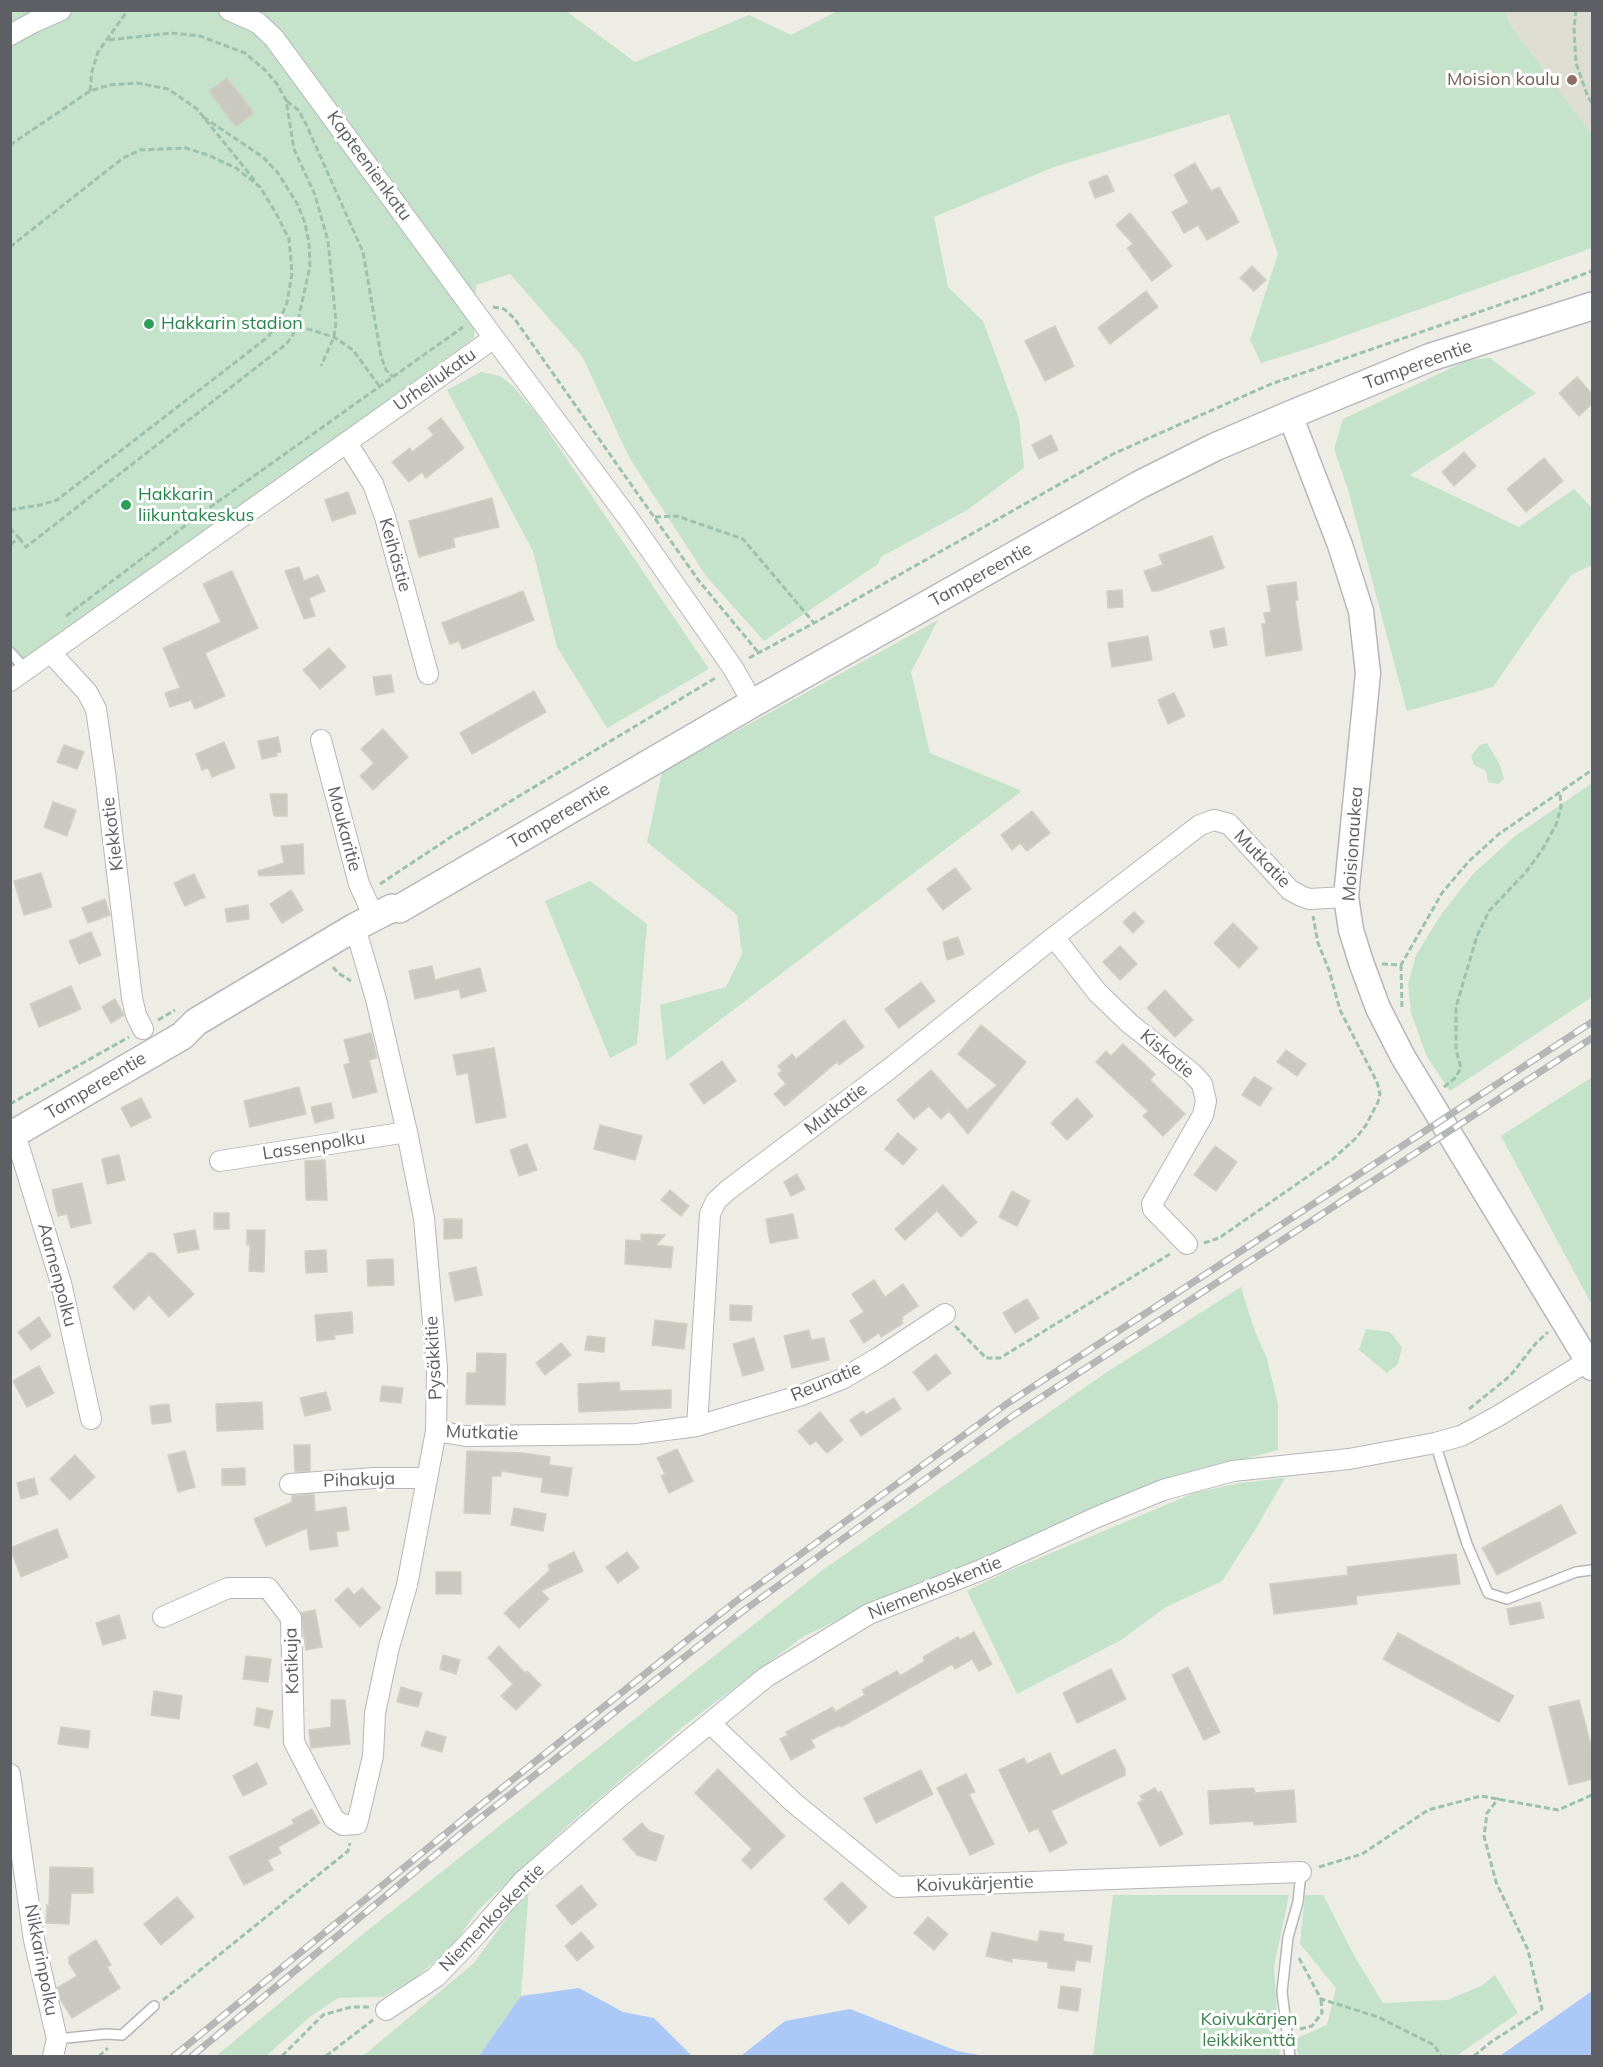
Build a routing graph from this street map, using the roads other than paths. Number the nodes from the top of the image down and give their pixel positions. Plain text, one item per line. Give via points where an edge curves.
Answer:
1 (61, 10) edge
2 (229, 10) edge
3 (10, 35) edge
4 (1593, 306) edge
5 (494, 338) junction
6 (1290, 414) junction
7 (347, 443) junction
8 (10, 652) edge
9 (51, 653) junction
10 (428, 674) dead end
11 (18, 676) edge
12 (753, 703) junction
13 (321, 740) dead end
14 (1346, 897) junction
15 (363, 929) junction
16 (1054, 937) junction
17 (143, 1029) dead end
18 (182, 1036) junction
19 (407, 1132) junction
20 (13, 1135) edge
21 (220, 1161) dead end
22 (1187, 1244) road end
23 (945, 1314) road end
24 (1590, 1365) edge
25 (92, 1419) dead end
26 (697, 1426) junction
27 (435, 1431) junction
28 (1435, 1443) junction
29 (427, 1478) junction
30 (290, 1484) dead end
31 (1593, 1570) edge
32 (164, 1617) dead end
33 (711, 1724) junction
34 (10, 1774) edge
35 (357, 1824) joint
36 (1301, 1872) joint
37 (154, 2006) road end
38 (386, 2010) road end
39 (55, 2048) edge
40 (1290, 2056) edge

1 - 3 street
2 - 5 street, Kapteenienkatu via 258,23 274,38
4 - 6 main road, Tampereentie via 1431,357
5 - 7 street, Urheilukatu
5 - 12 street, Urheilukatu via 634,527 733,668
6 - 12 main road, Tampereentie via 1139,485
6 - 14 street, Moisionaukea via 1361,611 1368,673
7 - 9 street, Urheilukatu
7 - 10 street, Keihästie via 373,484 385,517
8 - 11 lane
9 - 11 street, Urheilukatu
9 - 17 street, Kiekkotie via 87,692 96,709 132,998
12 - 15 main road, Tampereentie via 399,909 392,908
13 - 15 street, Moukaritie via 359,884
14 - 16 street, Mutkatie via 1309,899 1290,890 1229,824 1214,820 1200,825
14 - 24 street, Moisionaukea via 1352,930 1378,1008 1403,1057
15 - 18 main road, Tampereentie via 196,1022
15 - 18 main road, Tampereentie via 331,963 203,1033
15 - 19 street, Pysäkkitie
16 - 22 street, Kiskotie via 1097,992 1202,1084 1206,1101 1203,1115 1152,1204
16 - 26 street, Mutkatie via 716,1201 710,1214
18 - 20 main road, Tampereentie
19 - 21 street, Lassenpolku
19 - 27 street, Pysäkkitie via 424,1218 437,1368
20 - 25 street, Aarnenpolku via 61,1283
23 - 26 street, Reunatie via 843,1379
24 - 28 street, Niemenkoskentie via 1461,1436
26 - 27 street, Mutkatie via 636,1434 466,1436
27 - 29 street, Pysäkkitie
28 - 31 lane via 1467,1545 1488,1593 1507,1599 1576,1572
28 - 33 street, Niemenkoskentie via 1349,1459 1233,1471 1163,1490 986,1568 869,1614 766,1677
29 - 30 street, Pihakuja
29 - 35 street, Pysäkkitie via 407,1585 375,1713 373,1756
32 - 35 street, Kotikuja via 228,1588 268,1588 291,1618 294,1742 334,1819 343,1825
33 - 36 street, Koivukärjentie via 793,1802 897,1887
33 - 38 street, Niemenkoskentie via 523,1881 436,1977
34 - 39 street, Nikkarinpolku via 34,1940
36 - 40 lane via 1281,1992
37 - 39 lane via 122,2035 106,2034

